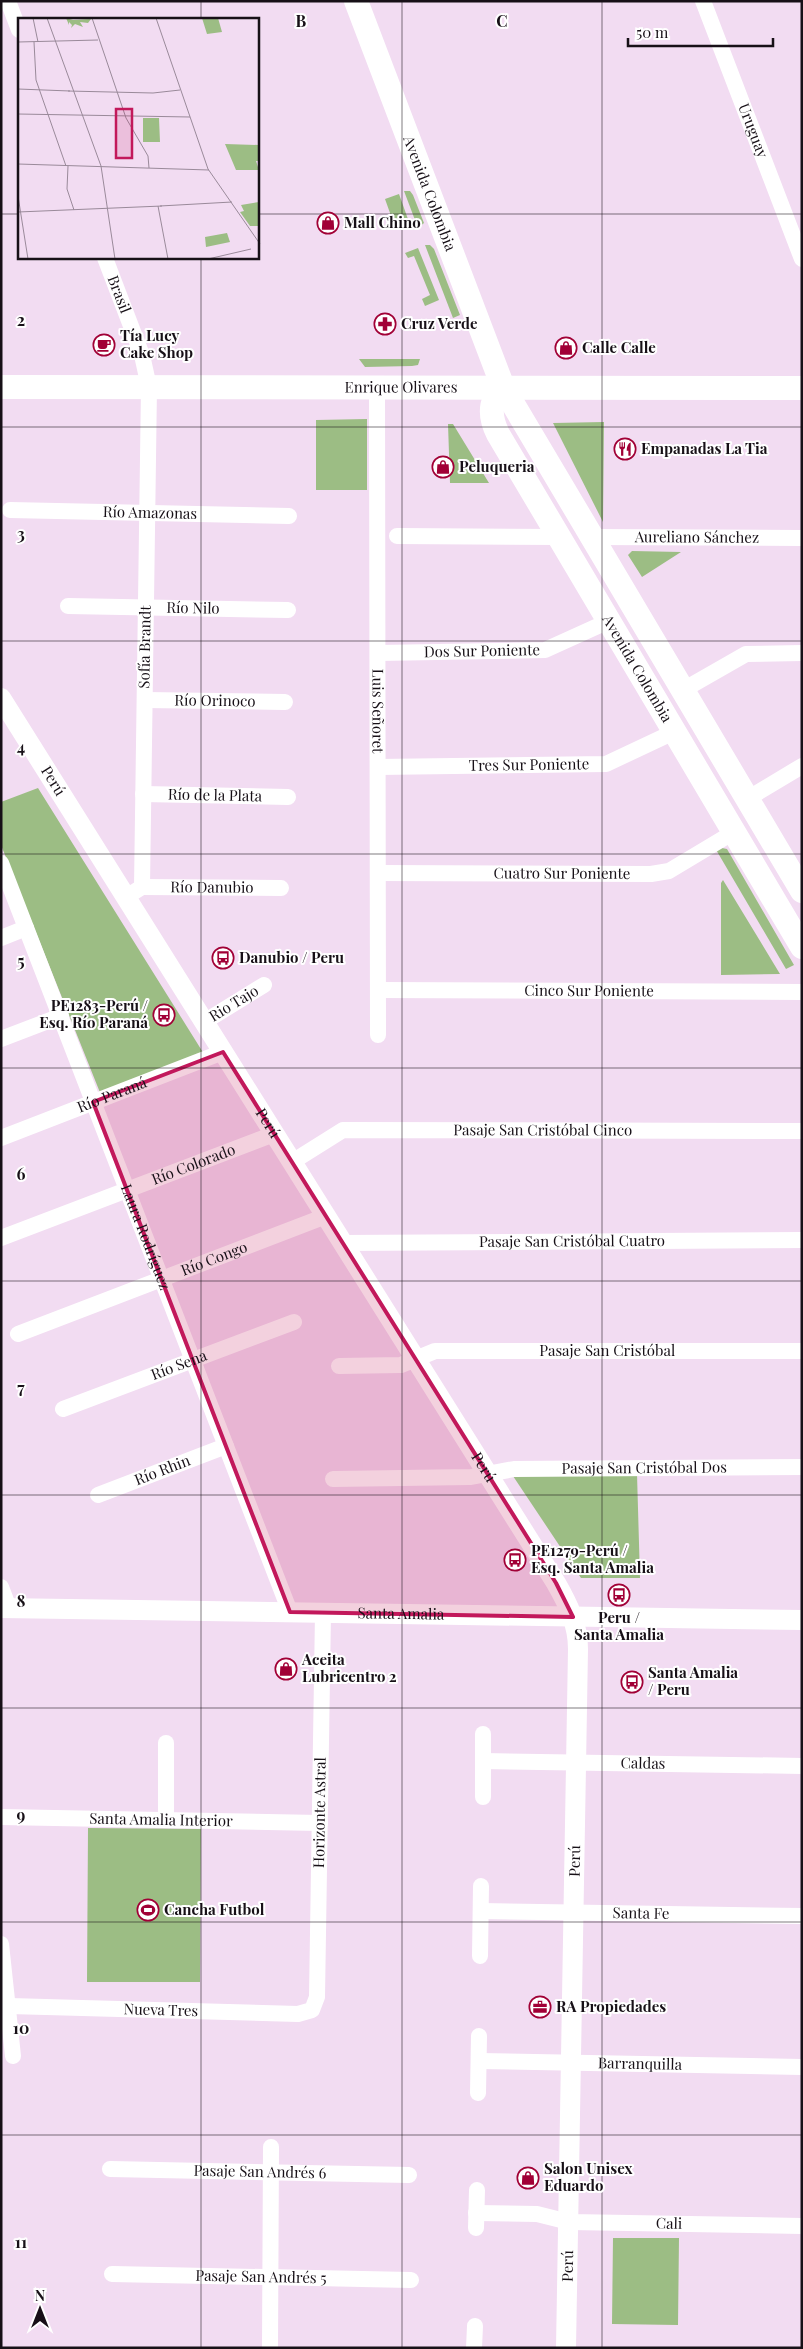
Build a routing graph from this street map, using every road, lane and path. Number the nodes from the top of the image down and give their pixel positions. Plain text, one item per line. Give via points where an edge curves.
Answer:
1 (8, 1) edge
2 (356, 1) edge
3 (703, 1) edge
4 (18, 27) edge
5 (105, 259) edge
6 (802, 259) edge
7 (1, 387) edge
8 (149, 387) junction
9 (377, 387) junction
10 (503, 387) junction
11 (802, 388) edge
12 (10, 510) dead end
13 (147, 513) junction
14 (289, 516) dead end
15 (397, 536) dead end
16 (560, 537) junction
17 (592, 537) junction
18 (802, 538) edge
19 (68, 606) dead end
20 (146, 607) junction
21 (288, 610) dead end
22 (609, 621) junction
23 (802, 653) edge
24 (378, 654) junction
25 (683, 690) junction
26 (1, 698) edge
27 (145, 700) junction
28 (285, 702) dead end
29 (674, 732) junction
30 (802, 766) edge
31 (378, 767) junction
32 (144, 794) junction
33 (288, 797) dead end
34 (747, 799) junction
35 (734, 832) junction
36 (1, 863) edge
37 (378, 873) junction
38 (281, 888) dead end
39 (802, 891) edge
40 (134, 892) junction
41 (26, 928) junction
42 (1, 938) edge
43 (802, 947) edge
44 (264, 985) dead end
45 (378, 990) junction
46 (802, 992) edge
47 (60, 1016) junction
48 (204, 1022) junction
49 (378, 1035) dead end
50 (1, 1039) edge
51 (223, 1052) junction
52 (93, 1102) junction
53 (802, 1131) edge
54 (274, 1134) junction
55 (1, 1138) edge
56 (292, 1162) junction
57 (127, 1190) junction
58 (326, 1216) junction
59 (1, 1238) edge
60 (802, 1240) edge
61 (342, 1243) junction
62 (162, 1279) junction
63 (294, 1322) dead end
64 (18, 1334) dead end
65 (802, 1351) edge
66 (415, 1358) junction
67 (192, 1359) junction
68 (339, 1366) dead end
69 (63, 1409) dead end
70 (226, 1446) junction
71 (802, 1467) edge
72 (488, 1475) junction
73 (333, 1479) dead end
74 (98, 1495) dead end
75 (1, 1588) edge
76 (5, 1608) edge
77 (290, 1612) junction
78 (323, 1613) junction
79 (573, 1617) junction
80 (802, 1620) edge
81 (484, 1734) dead end
82 (166, 1743) dead end
83 (483, 1761) junction
84 (576, 1763) junction
85 (802, 1766) edge
86 (483, 1797) dead end
87 (1, 1817) edge
88 (166, 1820) junction
89 (320, 1823) junction
90 (481, 1886) dead end
91 (481, 1911) junction
92 (574, 1912) junction
93 (802, 1916) edge
94 (1, 1944) edge
95 (480, 1956) dead end
96 (9, 2006) junction
97 (312, 2010) joint
98 (479, 2036) dead end
99 (13, 2056) dead end
100 (479, 2061) junction
101 (571, 2063) junction
102 (802, 2067) edge
103 (478, 2092) dead end
104 (270, 2148) dead end
105 (110, 2169) dead end
106 (270, 2172) junction
107 (409, 2175) dead end
108 (477, 2190) dead end
109 (569, 2222) junction
110 (802, 2226) edge
111 (112, 2274) dead end
112 (270, 2277) junction
113 (411, 2280) dead end
114 (475, 2326) dead end
115 (270, 2348) edge
116 (474, 2348) edge
117 (566, 2348) edge

1 - 4 street
2 - 10 main road, Avenida Colombia
3 - 6 street, Uruguay
5 - 8 street, Brasil via 142,355
7 - 8 main road, Enrique Olivares
8 - 9 main road, Enrique Olivares
8 - 13 street, Sofía Brandt
9 - 10 main road, Enrique Olivares
9 - 24 street, Luis Señoret
10 - 11 main road, Enrique Olivares
10 - 16 main road, Avenida Colombia via 492,404 495,427
10 - 17 main road, Avenida Colombia
12 - 13 street, Río Amazonas
13 - 14 street, Río Amazonas
13 - 20 street, Sofía Brandt
15 - 16 street
16 - 22 main road, Avenida Colombia
17 - 18 street, Aureliano Sánchez
17 - 25 main road, Avenida Colombia
19 - 20 street, Río Nilo
20 - 21 street, Río Nilo
20 - 27 street, Sofía Brandt
22 - 24 street, Dos Sur Poniente via 545,650
22 - 29 main road, Avenida Colombia
23 - 25 street via 746,654
24 - 31 street, Luis Señoret
25 - 34 main road, Avenida Colombia
26 - 40 street, Perú
27 - 28 street, Río Orinoco
27 - 32 street, Sofía Brandt
29 - 31 street, Tres Sur Poniente via 606,764
29 - 35 main road, Avenida Colombia
30 - 34 street
31 - 37 street, Luis Señoret
32 - 33 street, Río de la Plata
32 - 40 street, Sofía Brandt
34 - 39 main road, Avenida Colombia
35 - 37 street, Cuatro Sur Poniente via 669,871 651,874
35 - 43 main road, Avenida Colombia
36 - 41 street, Laura Rodríguez
37 - 45 street, Luis Señoret
38 - 40 street, Río Danubio
40 - 48 street, Perú
41 - 42 street
41 - 47 street, Laura Rodríguez
44 - 48 street, Rio Tajo
45 - 46 street, Cinco Sur Poniente
45 - 49 street, Luis Señoret
47 - 50 street
47 - 52 street, Laura Rodríguez
48 - 51 street, Perú
51 - 52 street, Río Paraná
51 - 54 street, Perú
52 - 55 street, Río Paraná
52 - 57 street, Laura Rodríguez
53 - 56 street, Pasaje San Cristóbal Cinco via 344,1130
54 - 56 street, Perú
54 - 57 street, Río Colorado
56 - 58 street, Perú
57 - 59 street, Río Colorado
57 - 62 street, Laura Rodríguez
58 - 61 street, Perú
58 - 62 street, Río Congo
60 - 61 street, Pasaje San Cristóbal Cuatro
61 - 66 street, Perú
62 - 64 street, Río Congo
62 - 67 street, Laura Rodríguez
63 - 67 street, Río Sena
65 - 66 street, Pasaje San Cristóbal via 435,1351
66 - 68 street, Pasaje San Cristóbal via 401,1365
66 - 72 street, Perú
67 - 69 street, Río Sena
67 - 70 street, Laura Rodríguez
70 - 74 street, Río Rhin
70 - 77 street, Laura Rodríguez
71 - 72 street, Pasaje San Cristóbal Dos via 514,1469
72 - 73 street, Pasaje San Cristóbal Dos via 471,1478
72 - 79 street, Perú
75 - 76 street
76 - 77 street, Santa Amalia
77 - 78 street, Santa Amalia
78 - 79 street, Santa Amalia
78 - 89 street, Horizonte Astral
79 - 80 street, Santa Amalia
79 - 84 street, Perú via 578,1640
81 - 83 street
82 - 88 street
83 - 84 street, Caldas
83 - 86 street
84 - 85 street, Caldas
84 - 92 street, Perú
87 - 88 street, Santa Amalia Interior
88 - 89 street, Santa Amalia Interior
89 - 97 street, Horizonte Astral via 317,1997
90 - 91 street
91 - 92 street, Santa Fe
91 - 95 street
92 - 93 street, Santa Fe
92 - 101 street, Perú
94 - 96 street
96 - 97 street, Nueva Tres via 298,2014
96 - 99 street
98 - 100 street
100 - 101 street, Barranquilla
100 - 103 street
101 - 102 street, Barranquilla
101 - 109 street, Perú
104 - 106 street
105 - 106 street, Pasaje San Andrés 6
106 - 107 street, Pasaje San Andrés 6
106 - 112 street
108 - 109 street, Cali via 476,2221 536,2214
109 - 110 street, Cali
109 - 117 street, Perú
111 - 112 street, Pasaje San Andrés 5
112 - 113 street, Pasaje San Andrés 5
112 - 115 street
114 - 116 street

